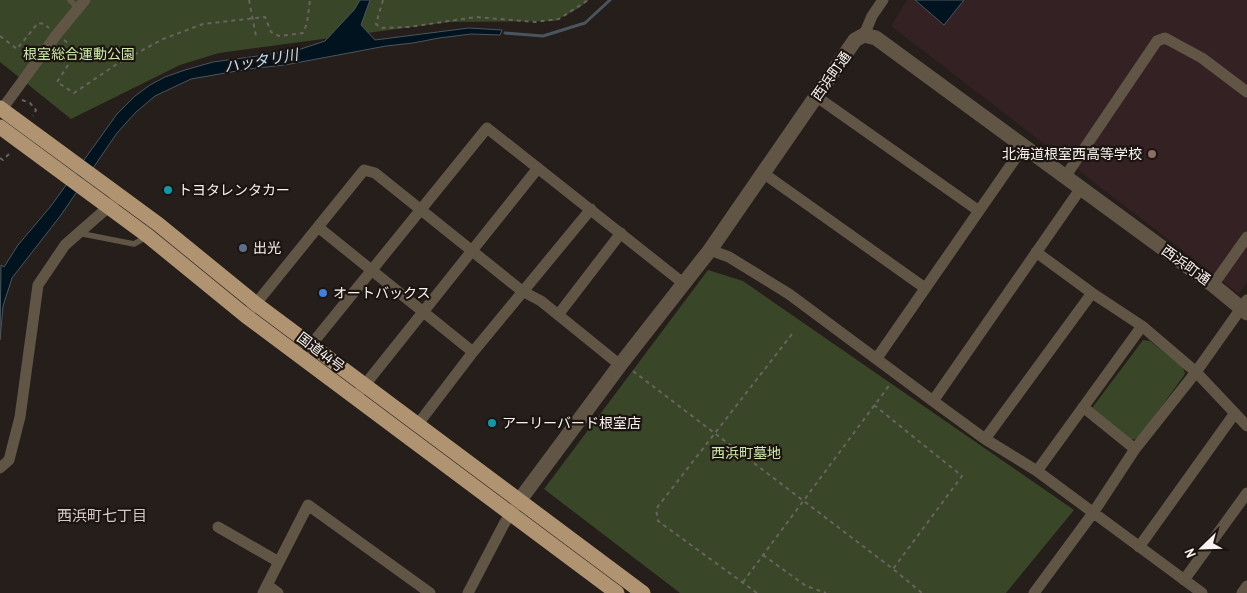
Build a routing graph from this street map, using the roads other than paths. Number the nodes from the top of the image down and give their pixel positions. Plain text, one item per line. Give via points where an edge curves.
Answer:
1 (882, 0) edge
2 (78, 3) edge
3 (864, 35) junction
4 (1247, 92) edge
5 (817, 97) junction
6 (1, 108) edge
7 (0, 126) edge
8 (1024, 146) junction
9 (52, 157) junction
10 (538, 168) junction
11 (763, 173) junction
12 (1065, 177) junction
13 (1081, 188) junction
14 (108, 197) junction
15 (590, 208) junction
16 (421, 209) junction
17 (979, 211) junction
18 (318, 227) junction
19 (153, 230) junction
20 (78, 233) junction
21 (621, 233) junction
22 (1247, 237) edge
23 (710, 250) junction
24 (472, 251) junction
25 (1036, 252) junction
26 (371, 270) junction
27 (683, 283) junction
28 (1213, 285) junction
29 (925, 288) junction
30 (522, 291) junction
31 (1092, 293) junction
32 (256, 304) junction
33 (1245, 307) edge
34 (422, 312) junction
35 (558, 315) junction
36 (246, 316) junction
37 (1142, 326) junction
38 (312, 345) junction
39 (473, 352) junction
40 (877, 358) junction
41 (621, 364) junction
42 (1196, 372) junction
43 (365, 385) junction
44 (355, 397) junction
45 (932, 401) junction
46 (1083, 407) junction
47 (1235, 413) junction
48 (418, 424) junction
49 (1247, 426) edge
50 (985, 439) junction
51 (1135, 449) junction
52 (0, 468) edge
53 (1037, 471) junction
54 (1247, 493) edge
55 (515, 507) junction
56 (1093, 513) junction
57 (218, 527) dead end
58 (1139, 547) junction
59 (279, 562) junction
60 (1184, 580) junction
61 (1247, 586) edge
62 (265, 589) edge
63 (278, 593) edge
64 (430, 593) edge
65 (468, 593) edge
66 (617, 593) edge
67 (643, 593) edge
68 (1034, 593) edge
69 (1202, 593) edge
70 (1242, 593) edge

1 - 3 street
2 - 6 street
3 - 5 street, 西浜町通 via 855,40
3 - 8 street, 西浜町通 via 876,38
4 - 12 street via 1195,54 1165,38 1157,41
5 - 11 street, 西浜町通
5 - 17 street
6 - 9 highway, 国道44号
7 - 9 highway, 国道44号
8 - 12 street, 西浜町通
8 - 17 street
9 - 14 highway, 国道44号
10 - 15 street
10 - 16 street via 487,128
10 - 24 street
11 - 23 street, 西浜町通
11 - 29 street
12 - 13 street, 西浜町通
13 - 25 street
13 - 28 street, 西浜町通
14 - 19 highway, 国道44号
14 - 20 street
15 - 21 street
15 - 30 street
16 - 18 street via 375,173 364,170
16 - 24 street
16 - 26 street
17 - 29 street
18 - 26 street
18 - 32 street
19 - 20 lane via 134,244
19 - 32 highway, 国道44号
19 - 36 highway, 国道44号
20 - 52 street via 65,245 38,285 20,417 9,460
21 - 27 street
21 - 35 street
22 - 28 street
23 - 27 street, 西浜町通
23 - 40 street via 729,257 789,294
24 - 30 street
24 - 34 street
25 - 31 street
25 - 45 street
26 - 34 street
26 - 38 street
27 - 41 street, 西浜町通
28 - 33 street, 西浜町通
29 - 40 street
30 - 35 street
30 - 39 street
31 - 37 street
31 - 50 street
32 - 36 street
32 - 38 highway, 国道44号
33 - 42 street
34 - 39 street
34 - 43 street
35 - 41 street
36 - 44 highway, 国道44号
37 - 42 street
37 - 46 street
38 - 43 highway, 国道44号
39 - 48 street
40 - 45 street
41 - 55 street, 西浜町通
42 - 47 street
42 - 51 street
43 - 44 street
43 - 48 highway, 国道44号
44 - 55 highway, 国道44号
45 - 50 street
46 - 51 street
46 - 53 street
47 - 49 street
47 - 58 street
48 - 55 highway, 国道44号
50 - 53 street
51 - 56 street
53 - 56 street
54 - 60 street
55 - 65 street
55 - 66 highway, 国道44号
55 - 67 highway, 国道44号
56 - 58 street
56 - 68 street
57 - 59 street
58 - 60 street
59 - 62 street
59 - 64 street via 308,505
60 - 69 street
61 - 70 street
62 - 63 street

